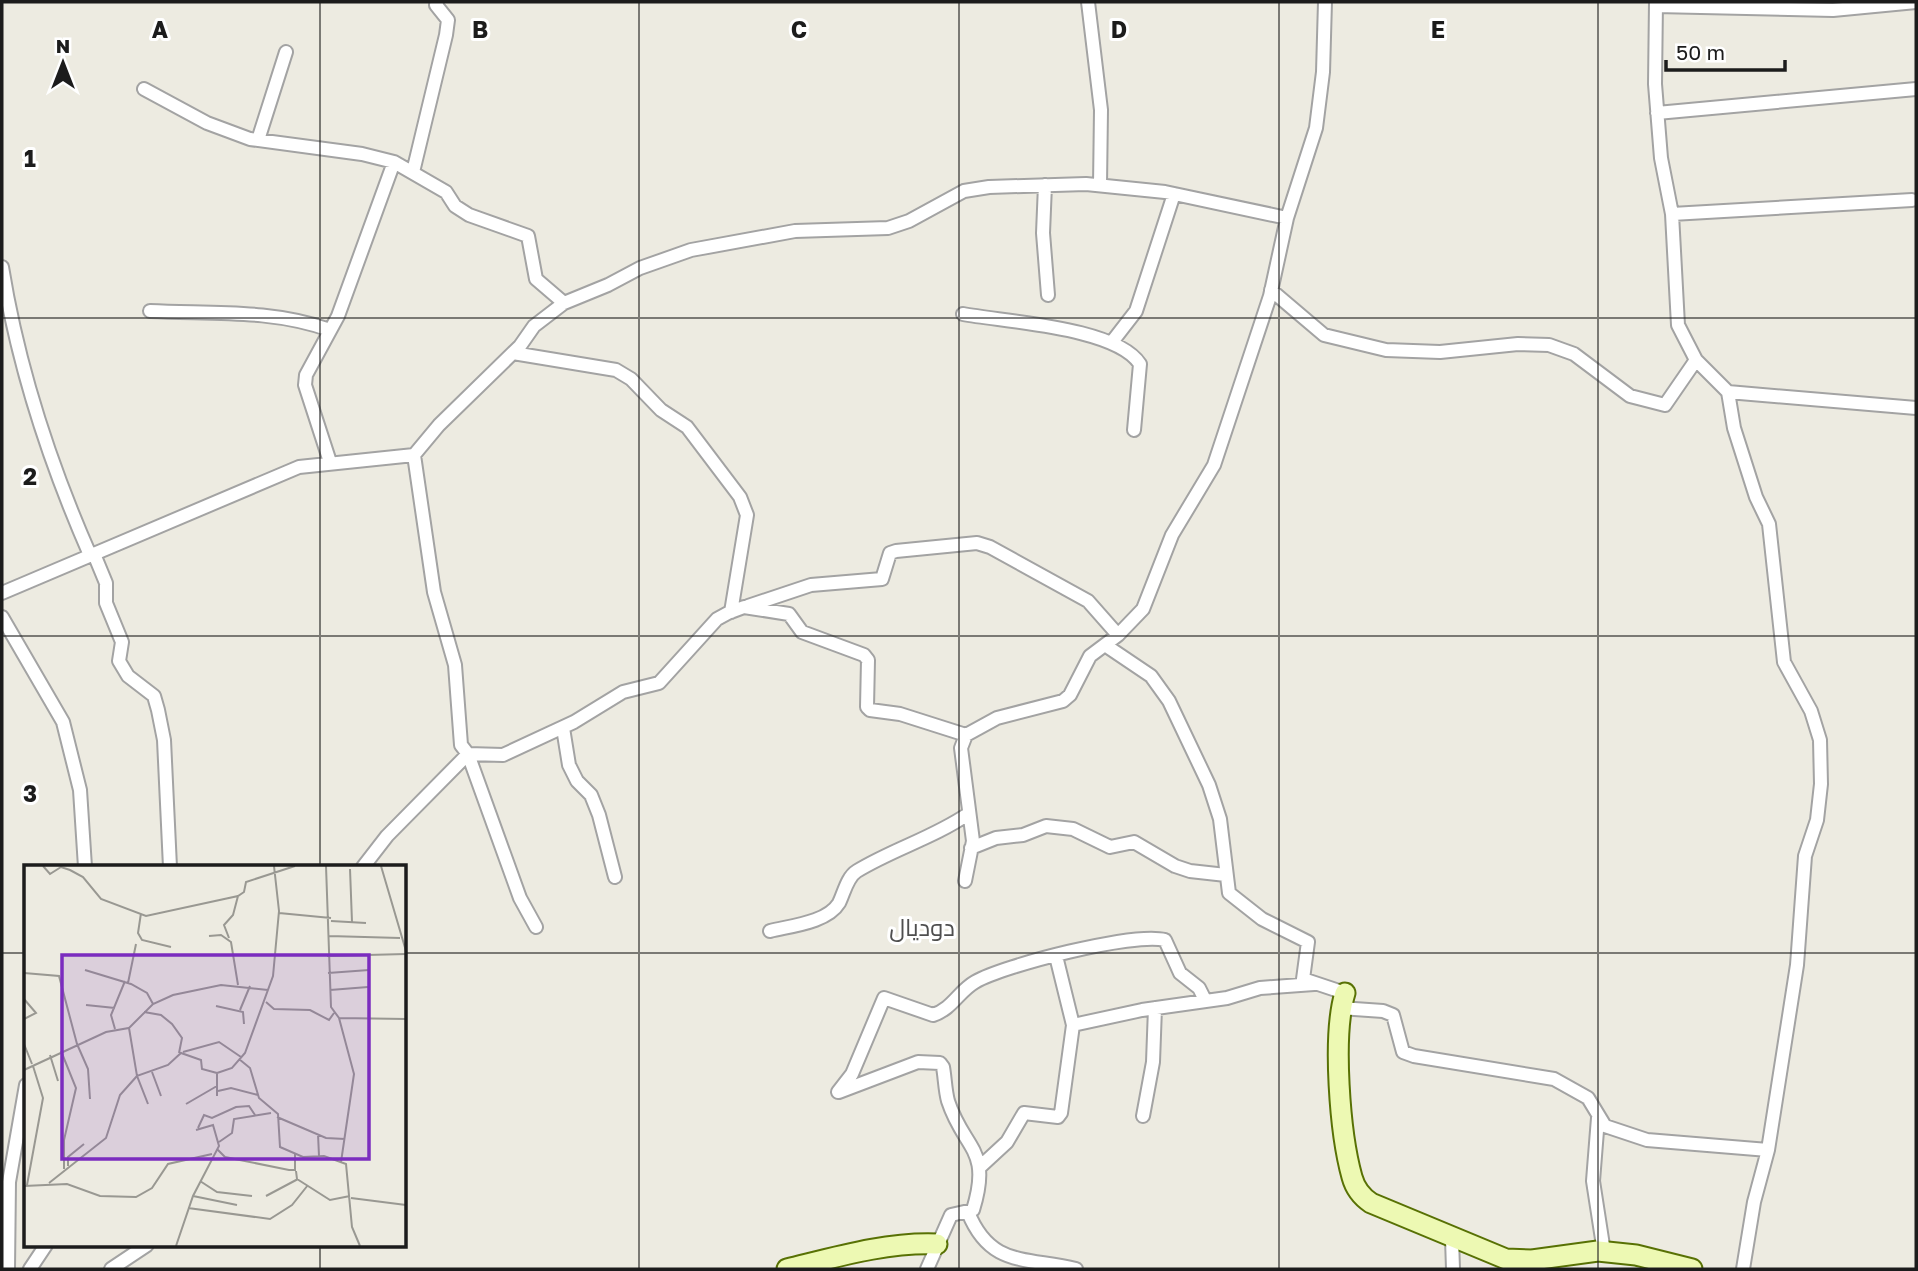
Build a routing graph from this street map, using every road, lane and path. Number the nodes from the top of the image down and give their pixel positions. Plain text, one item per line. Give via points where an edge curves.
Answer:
1 (437, 2) edge
2 (1088, 2) edge
3 (1325, 2) edge
4 (1916, 2) edge
5 (1656, 4) edge
6 (286, 52) dead end
7 (144, 89) dead end
8 (1916, 89) edge
9 (1657, 113) junction
10 (258, 140) junction
11 (394, 162) junction
12 (413, 172) junction
13 (1045, 186) junction
14 (1100, 186) junction
15 (1174, 194) junction
16 (1912, 200) dead end
17 (1672, 214) junction
18 (1287, 218) junction
19 (2, 267) edge
20 (1271, 290) junction
21 (1048, 295) dead end
22 (564, 303) junction
23 (150, 311) dead end
24 (963, 314) dead end
25 (330, 330) junction
26 (1112, 342) junction
27 (513, 353) junction
28 (1696, 360) junction
29 (1728, 393) junction
30 (1916, 408) edge
31 (1135, 430) dead end
32 (414, 455) junction
33 (330, 462) junction
34 (92, 554) junction
35 (2, 593) edge
36 (744, 607) junction
37 (731, 612) junction
38 (2, 617) edge
39 (1118, 635) junction
40 (1105, 646) junction
41 (563, 728) junction
42 (966, 735) junction
43 (468, 754) junction
44 (968, 814) junction
45 (971, 848) junction
46 (85, 865) edge
47 (170, 865) edge
48 (365, 865) edge
49 (1226, 875) junction
50 (615, 877) dead end
51 (965, 881) dead end
52 (536, 927) dead end
53 (770, 931) dead end
54 (1056, 956) junction
55 (1314, 984) junction
56 (1205, 1000) junction
57 (1343, 1001) junction
58 (1154, 1008) junction
59 (1073, 1026) junction
60 (24, 1096) edge
61 (1143, 1116) dead end
62 (1598, 1118) junction
63 (1768, 1150) junction
64 (981, 1166) junction
65 (968, 1212) junction
66 (1452, 1239) junction
67 (937, 1244) junction
68 (45, 1246) edge
69 (146, 1246) edge
70 (1604, 1252) junction
71 (8, 1269) edge
72 (30, 1269) edge
73 (111, 1269) edge
74 (787, 1269) edge
75 (927, 1269) edge
76 (1076, 1269) edge
77 (1453, 1269) edge
78 (1692, 1269) edge
79 (1743, 1269) edge

1 - 12 street via 447,20 446,35
2 - 14 street via 1101,110
3 - 18 street via 1316,128
4 - 5 street via 1833,10
5 - 9 street
6 - 10 street
7 - 10 street via 207,122
8 - 9 street
9 - 17 street
10 - 11 street
11 - 12 street
11 - 25 street
12 - 22 street via 446,192 455,206 469,215 527,236 536,279
13 - 14 street
13 - 21 street
13 - 22 street via 964,191 888,228 794,231 691,250
14 - 15 street
15 - 18 street
15 - 26 street via 1136,310
16 - 17 street
17 - 28 street via 1678,324
18 - 20 street
19 - 34 street via 33,401 72,514
20 - 28 street via 1324,335 1386,350 1440,352 1549,345 1574,354 1630,396 1665,405
20 - 39 street via 1214,465 1171,535 1143,609
22 - 27 street via 534,326
23 - 25 street via 257,314
24 - 26 street via 1029,322
25 - 33 street via 305,384
26 - 31 street via 1140,364
27 - 32 street
27 - 37 street via 616,370 687,427 740,497 747,515
28 - 29 street
29 - 30 street
29 - 63 street via 1734,428 1769,524 1784,662 1811,711 1820,740 1819,808 1805,856 1797,965
32 - 33 street
32 - 43 street via 434,592 455,665 461,745
33 - 34 street via 272,476
34 - 35 street
34 - 47 street via 106,583 106,603 122,642 119,661 128,676 154,696 158,710
36 - 37 street
36 - 39 street via 811,586 881,579 890,554 896,551 977,543 1088,601
36 - 42 street via 789,614 802,632 864,655 870,710 900,714
37 - 41 street via 717,619 659,683 623,692
38 - 46 street via 63,722 80,790
39 - 40 street
40 - 42 street via 1090,656 1070,695 1062,701 997,718
40 - 49 street via 1151,676 1170,701 1220,819
41 - 43 street via 503,755
41 - 50 street via 569,765 591,795
42 - 44 street via 961,748
43 - 48 street
43 - 52 street via 520,898
44 - 45 street
44 - 53 street via 924,841 856,871 838,903 825,913 806,923
45 - 49 street via 996,838 1056,827 1073,829 1110,848 1134,842 1175,866
45 - 51 street
49 - 55 street via 1228,893 1235,900 1308,942 1303,979
54 - 56 street via 1085,947 1165,940 1180,973 1199,988
54 - 59 street
54 - 64 street via 976,981 954,1003 933,1015 884,998 852,1074 838,1092 918,1062 940,1063 949,1103
55 - 56 street via 1261,988
55 - 57 street
56 - 58 street
57 - 62 street via 1393,1015 1403,1052 1565,1084 1588,1098
57 - 66 street via 1338,1048 1352,1179 1371,1203
58 - 59 street
58 - 61 street via 1153,1062
59 - 64 street via 1061,1113 1058,1117 1024,1113 1007,1142
60 - 71 street via 9,1182
62 - 63 street via 1605,1126 1647,1140
62 - 70 street via 1592,1181
63 - 79 street
64 - 65 street via 979,1190 973,1210
65 - 67 street via 951,1215
65 - 76 street via 985,1244 997,1251
66 - 70 street via 1506,1259 1532,1261
66 - 77 street
67 - 74 street via 858,1252
67 - 75 street
68 - 72 street
69 - 73 street
70 - 78 street

